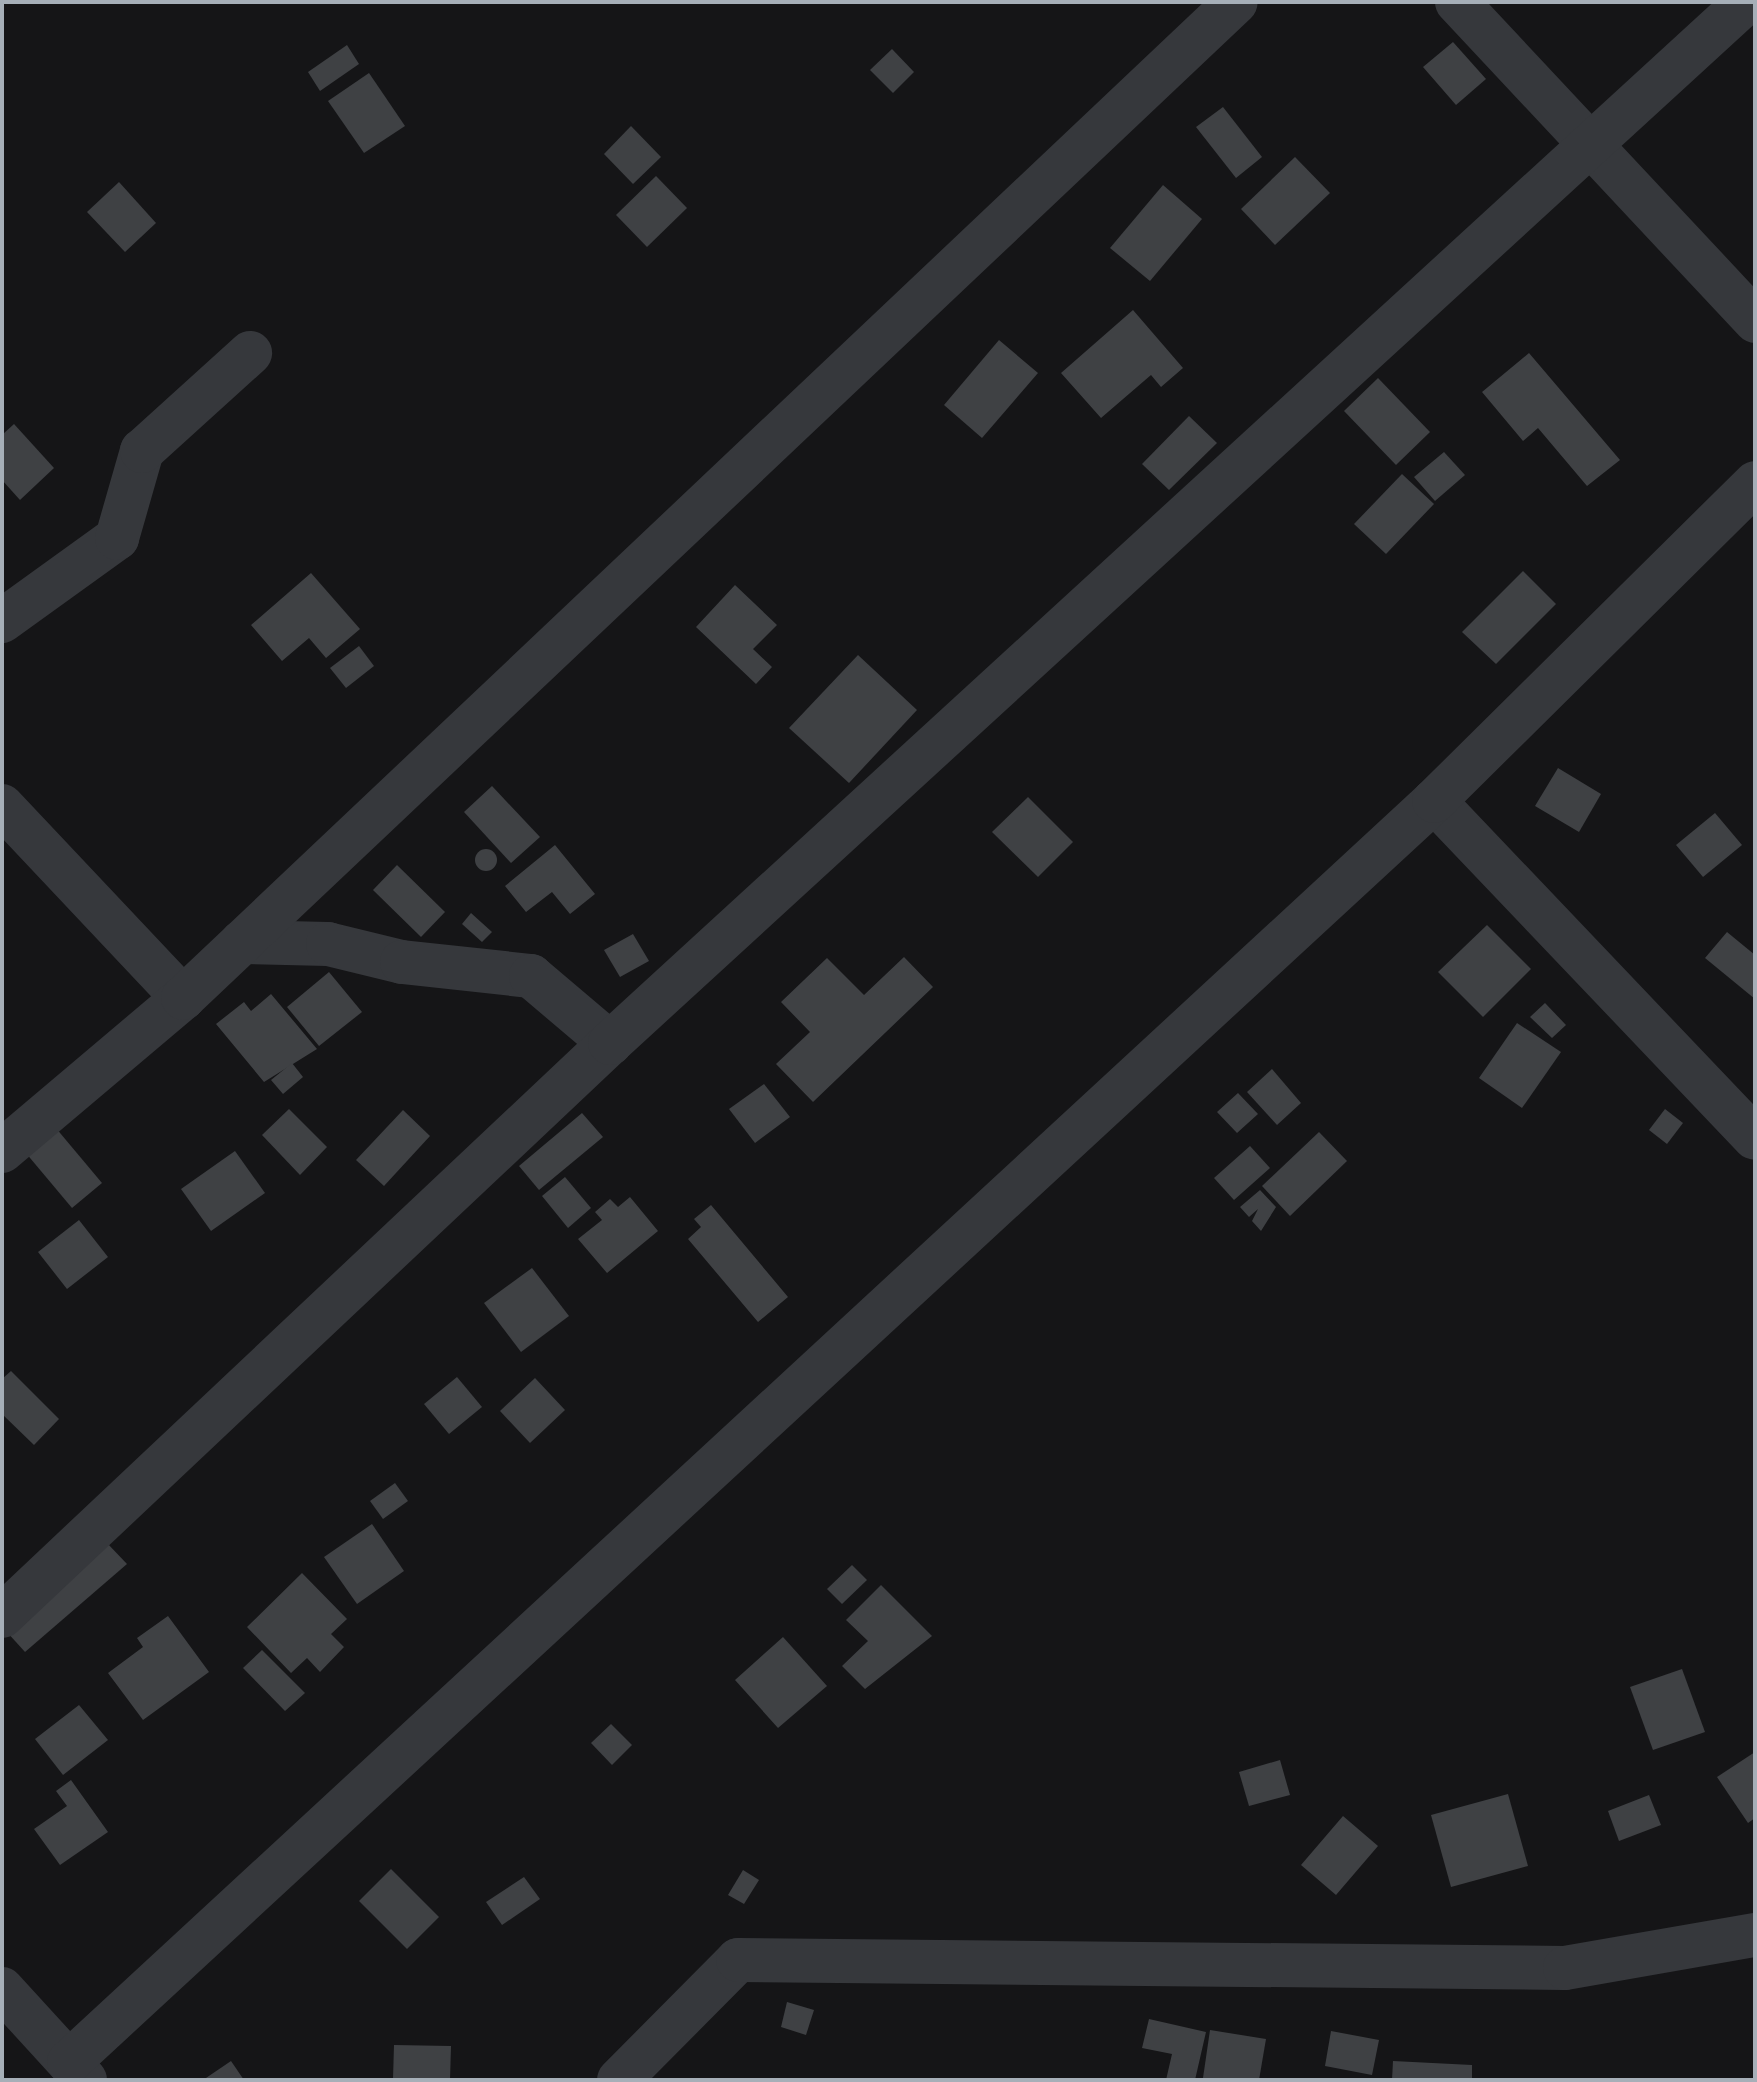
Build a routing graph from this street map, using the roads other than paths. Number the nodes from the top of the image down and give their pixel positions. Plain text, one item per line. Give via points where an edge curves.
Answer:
1 (1236, 2) edge
2 (1457, 2) edge
3 (1746, 2) edge
4 (1586, 147) junction
5 (1755, 321) edge
6 (250, 353) dead end
7 (1755, 483) edge
8 (2, 621) edge
9 (1434, 801) junction
10 (2, 806) edge
11 (242, 942) junction
12 (183, 998) junction
13 (610, 1043) junction
14 (1755, 1138) edge
15 (2, 1151) edge
16 (2, 1616) edge
17 (1755, 1935) edge
18 (2, 1989) edge
19 (77, 2071) edge
20 (619, 2080) edge

1 - 11 street
2 - 4 street
3 - 4 street
4 - 5 street
4 - 13 street
6 - 8 street via 142,451 117,538
7 - 9 street
9 - 14 street
9 - 19 street
10 - 12 street
11 - 12 street
11 - 13 street via 328,944 402,962 531,976
12 - 15 street
13 - 16 street
17 - 20 street via 1565,1968 738,1960
18 - 19 street

